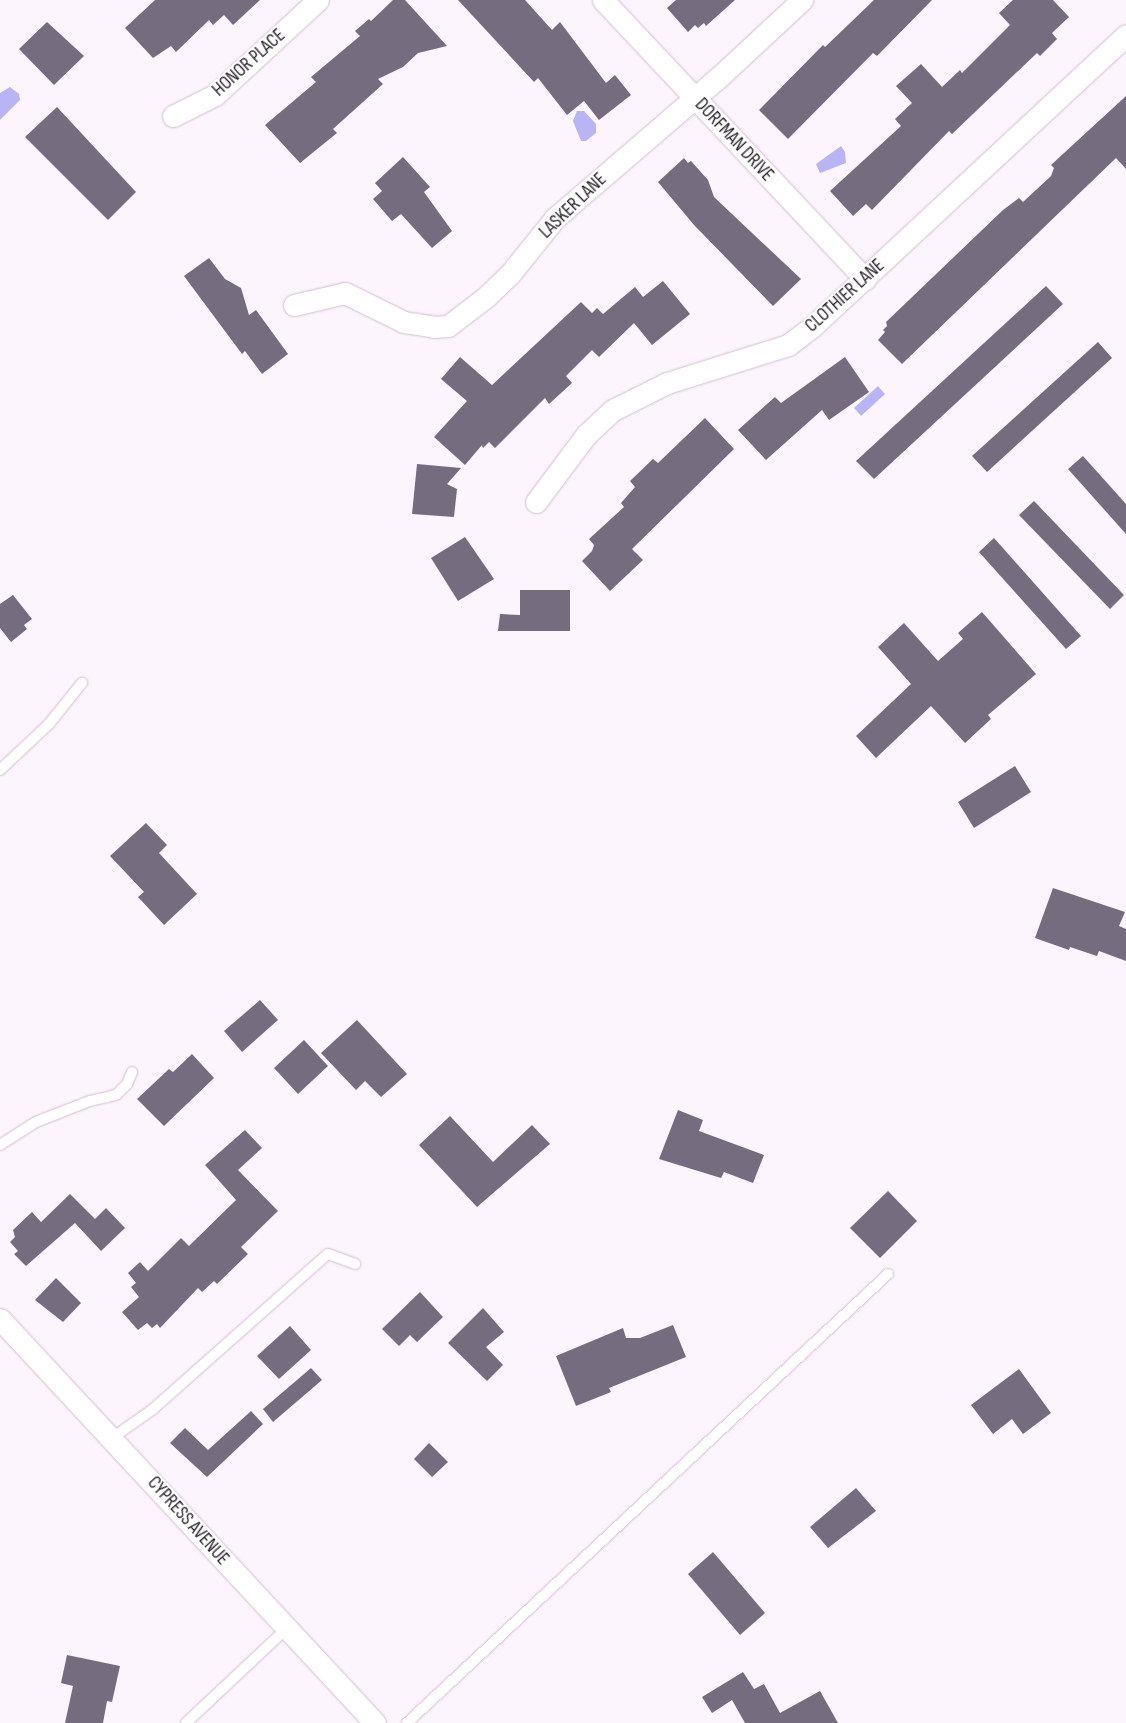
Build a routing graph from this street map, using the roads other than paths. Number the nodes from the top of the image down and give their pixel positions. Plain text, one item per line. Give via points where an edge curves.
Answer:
1 (318, 0) edge
2 (603, 0) edge
3 (802, 0) edge
4 (1126, 35) edge
5 (694, 98) junction
6 (173, 116) dead end
7 (865, 279) junction
8 (294, 306) dead end
9 (536, 502) dead end
10 (82, 683) dead end
11 (0, 770) edge
12 (132, 1072) dead end
13 (0, 1145) edge
14 (355, 1264) dead end
15 (888, 1274) dead end
16 (0, 1319) edge
17 (112, 1438) junction
18 (286, 1629) junction
19 (186, 1723) edge
20 (375, 1723) edge
21 (407, 1723) edge

1 - 6 street, HONOR PLACE via 215,95
2 - 5 street, DORFMAN DRIVE
3 - 5 street, LASKER LANE
4 - 7 street, CLOTHIER LANE
5 - 7 street, DORFMAN DRIVE
5 - 8 street, LASKER LANE via 555,218 510,274 448,326 404,322 345,292
7 - 9 street, CLOTHIER LANE via 788,345 667,383 613,410 586,435
10 - 11 lane via 49,724
12 - 13 lane via 127,1084 116,1095 90,1101 36,1122
14 - 17 lane via 328,1254 152,1410
15 - 21 lane
16 - 17 street, CYPRESS AVENUE
17 - 18 street, CYPRESS AVENUE
18 - 19 lane
18 - 20 street, CYPRESS AVENUE

